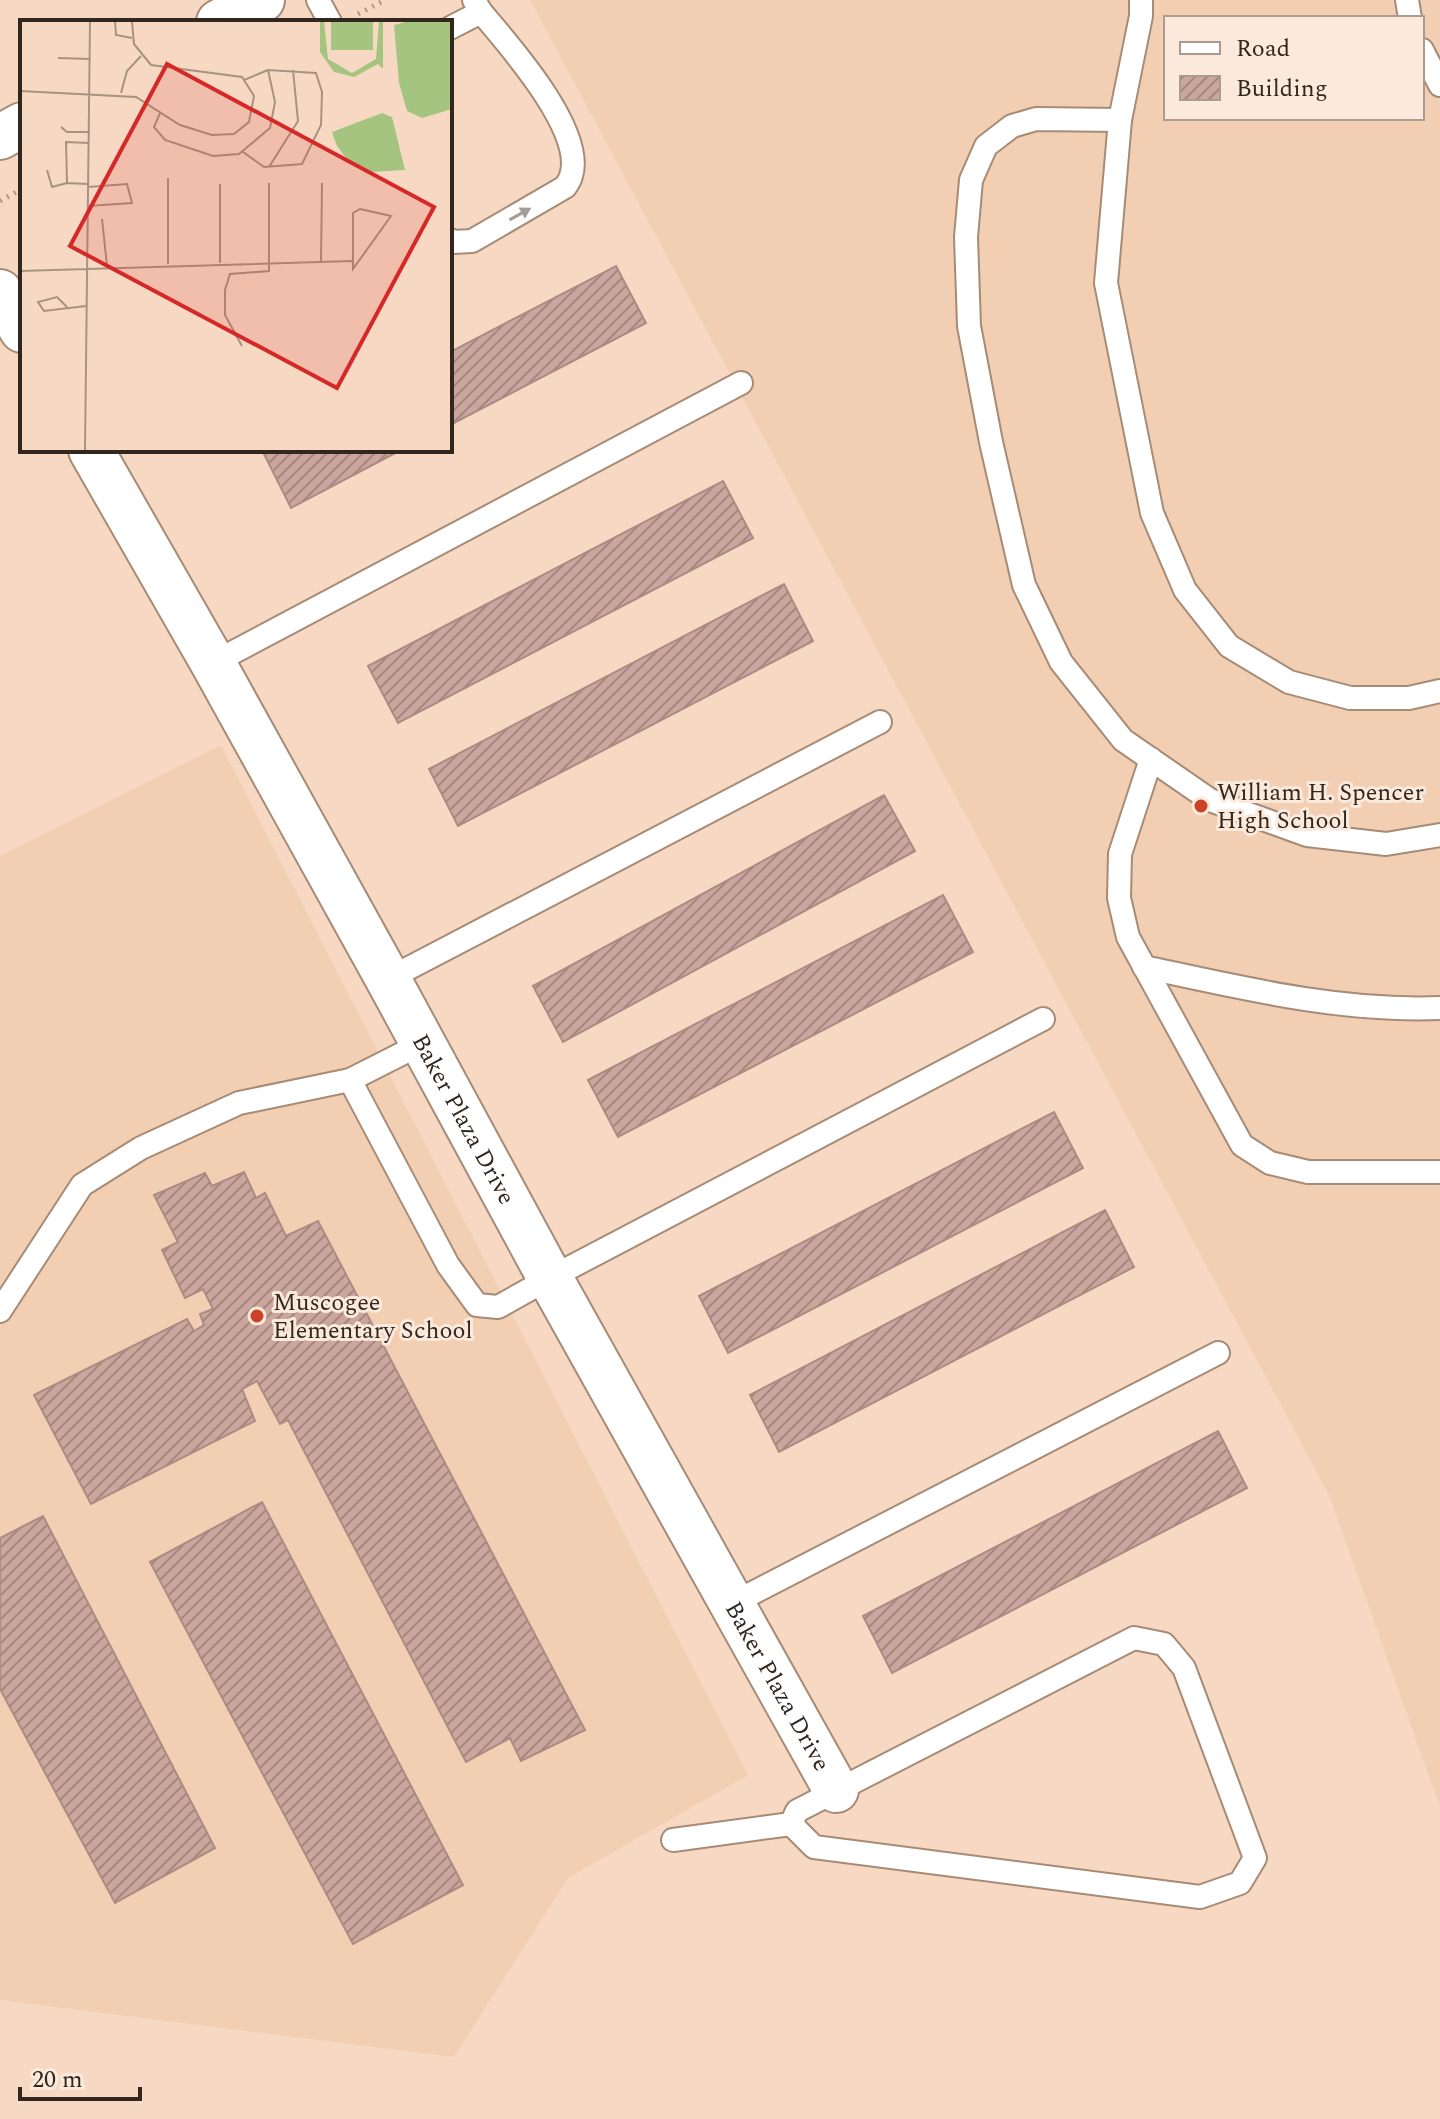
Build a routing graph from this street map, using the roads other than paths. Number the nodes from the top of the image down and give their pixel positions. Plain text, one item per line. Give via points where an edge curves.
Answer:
1 (262, 0) edge
2 (318, 0) edge
3 (1141, 0) edge
4 (477, 6) edge
5 (223, 20) edge
6 (329, 20) edge
7 (452, 26) edge
8 (1424, 54) edge
9 (1440, 85) edge
10 (1120, 120) junction
11 (20, 126) edge
12 (0, 137) edge
13 (452, 241) edge
14 (20, 281) edge
15 (0, 292) edge
16 (20, 327) edge
17 (741, 383) dead end
18 (92, 452) edge
19 (213, 663) junction
20 (1440, 691) edge
21 (880, 722) dead end
22 (1151, 759) junction
23 (1440, 835) edge
24 (1144, 967) junction
25 (388, 979) junction
26 (1440, 1008) edge
27 (1043, 1019) dead end
28 (423, 1043) junction
29 (350, 1080) junction
30 (1440, 1172) edge
31 (550, 1278) junction
32 (0, 1311) edge
33 (1218, 1353) dead end
34 (733, 1603) junction
35 (836, 1790) junction
36 (791, 1824) junction
37 (673, 1840) dead end

1 - 5 street
2 - 6 lane
3 - 10 lane
4 - 7 lane
13 -> 4 lane via 472,241 565,187 573,164 571,146 542,86
8 - 9 lane
10 - 20 lane via 1106,283 1152,513 1185,590 1229,646 1289,682 1350,698 1409,698
10 - 22 lane via 1036,119 1012,126 986,146 971,180 966,237 969,326 1024,585 1061,662 1123,740
11 - 12 street
14 - 15 lane
15 - 16 street
17 - 19 lane
18 - 19 street, Baker Plaza Drive
19 - 25 street, Baker Plaza Drive
21 - 25 lane
22 - 23 lane via 1210,800 1307,835 1386,844
22 - 24 lane via 1120,854 1119,898 1128,937
24 - 26 lane via 1361,1008
24 - 30 lane via 1242,1145 1270,1163 1308,1172
25 - 28 street, Baker Plaza Drive
27 - 31 lane
28 - 29 lane
28 - 31 street, Baker Plaza Drive
29 - 31 lane via 448,1265 477,1305 498,1307
29 - 32 lane via 239,1103 141,1148 82,1185
31 - 34 street, Baker Plaza Drive
33 - 34 lane
34 - 35 street, Baker Plaza Drive
35 - 36 lane via 797,1811
35 - 36 lane via 1134,1638 1164,1644 1184,1668 1255,1858 1240,1883 1200,1897 814,1847
36 - 37 lane

